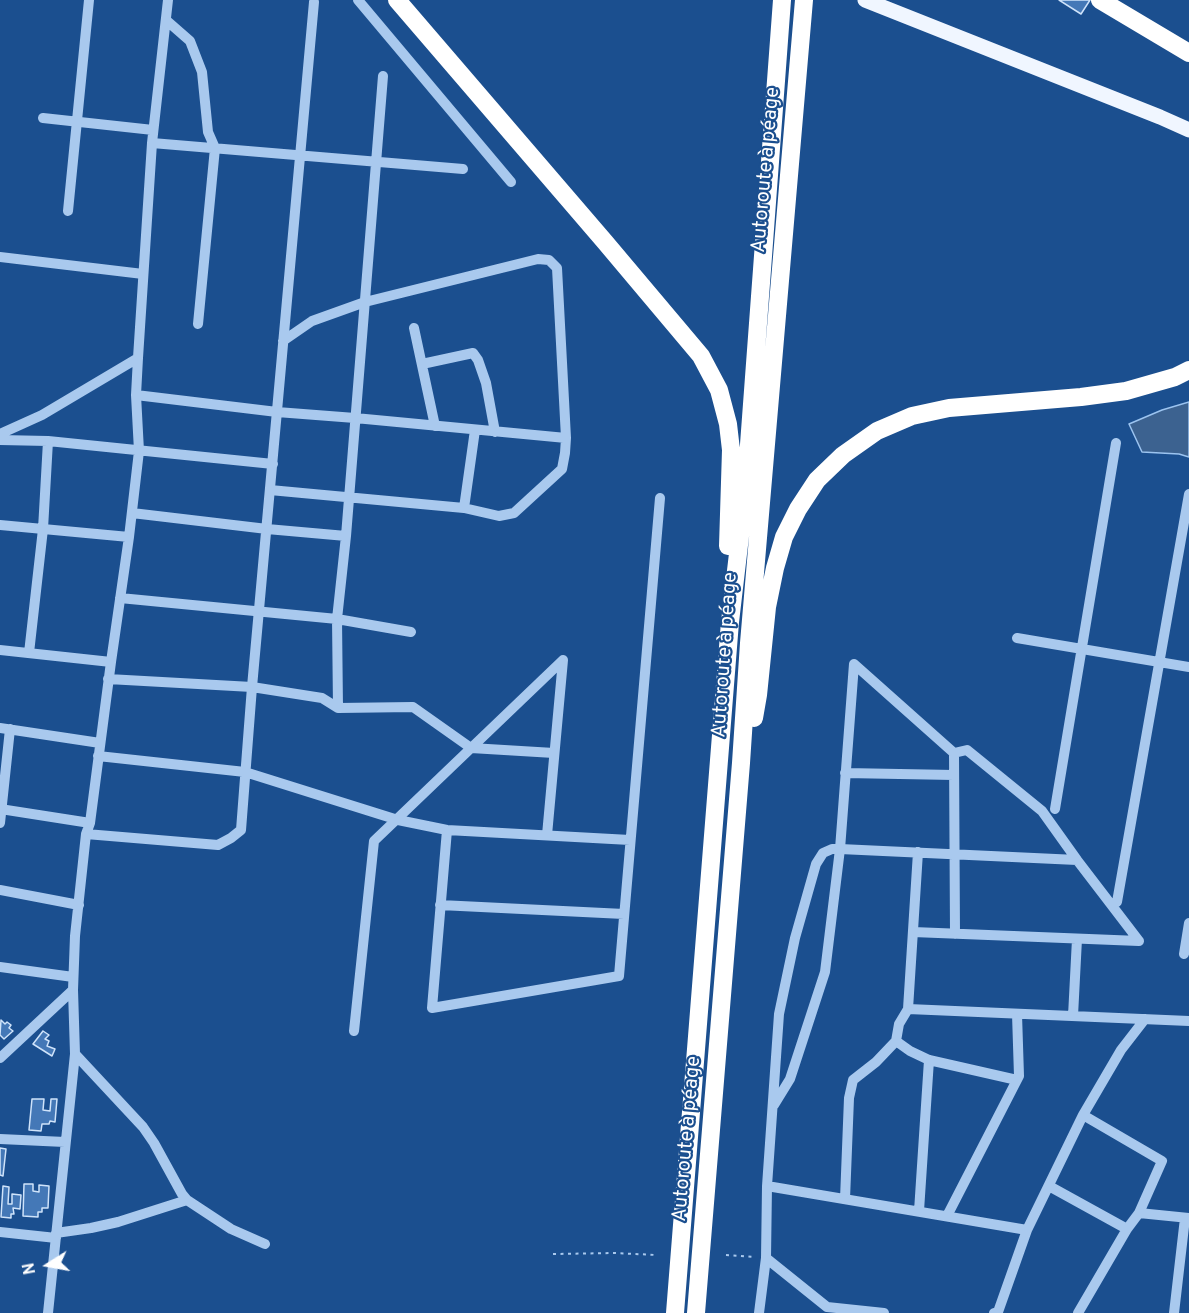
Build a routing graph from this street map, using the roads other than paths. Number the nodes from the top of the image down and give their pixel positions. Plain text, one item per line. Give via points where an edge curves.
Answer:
1 (89, 0) edge
2 (168, 0) edge
3 (358, 0) edge
4 (397, 0) edge
5 (782, 0) edge
6 (804, 0) edge
7 (864, 0) edge
8 (1100, 0) edge
9 (314, 2) dead end
10 (166, 20) junction
11 (1189, 53) edge
12 (382, 76) dead end
13 (43, 118) dead end
14 (77, 121) junction
15 (153, 130) junction
16 (1189, 130) edge
17 (152, 143) junction
18 (215, 148) junction
19 (300, 155) junction
20 (376, 162) junction
21 (463, 169) dead end
22 (511, 182) dead end
23 (68, 211) dead end
24 (0, 257) edge
25 (143, 274) junction
26 (365, 302) junction
27 (198, 324) dead end
28 (414, 328) dead end
29 (283, 341) junction
30 (138, 358) junction
31 (422, 364) junction
32 (1189, 370) edge
33 (136, 395) junction
34 (277, 412) junction
35 (356, 418) junction
36 (435, 426) junction
37 (475, 430) junction
38 (495, 432) junction
39 (0, 434) edge
40 (566, 438) junction
41 (0, 440) edge
42 (48, 441) junction
43 (1116, 443) dead end
44 (139, 451) junction
45 (273, 464) junction
46 (270, 490) junction
47 (1189, 494) edge
48 (349, 497) junction
49 (660, 498) dead end
50 (464, 508) junction
51 (132, 513) junction
52 (0, 525) edge
53 (43, 529) junction
54 (267, 529) junction
55 (346, 536) junction
56 (129, 537) junction
57 (120, 598) junction
58 (259, 612) junction
59 (337, 619) junction
60 (729, 622) junction
61 (411, 632) dead end
62 (1017, 638) dead end
63 (1082, 649) junction
64 (0, 650) edge
65 (29, 653) junction
66 (1159, 661) junction
67 (111, 662) junction
68 (1189, 667) edge
69 (108, 679) junction
70 (252, 687) junction
71 (338, 708) junction
72 (5, 729) edge
73 (100, 744) junction
74 (471, 748) junction
75 (554, 753) junction
76 (954, 753) junction
77 (98, 756) junction
78 (741, 763) junction
79 (245, 772) junction
80 (845, 773) junction
81 (954, 776) junction
82 (1, 809) edge
83 (1055, 809) dead end
84 (398, 820) junction
85 (0, 823) edge
86 (90, 823) junction
87 (447, 830) junction
88 (86, 834) junction
89 (547, 835) junction
90 (630, 840) junction
91 (840, 849) junction
92 (918, 852) junction
93 (955, 854) junction
94 (1077, 860) junction
95 (0, 890) edge
96 (1117, 902) dead end
97 (79, 905) junction
98 (440, 905) junction
99 (624, 915) junction
100 (1189, 923) edge
101 (913, 932) junction
102 (955, 934) junction
103 (1077, 939) junction
104 (1184, 954) dead end
105 (0, 967) edge
106 (73, 977) junction
107 (73, 990) junction
108 (908, 1009) junction
109 (1017, 1014) junction
110 (1073, 1016) junction
111 (1145, 1019) junction
112 (1189, 1021) edge
113 (354, 1031) dead end
114 (896, 1041) junction
115 (75, 1054) junction
116 (0, 1058) edge
117 (928, 1060) junction
118 (1017, 1080) junction
119 (772, 1107) junction
120 (1083, 1115) junction
121 (0, 1139) edge
122 (65, 1142) junction
123 (767, 1186) junction
124 (1048, 1186) junction
125 (845, 1199) junction
126 (187, 1200) junction
127 (919, 1212) junction
128 (1139, 1213) junction
129 (946, 1216) junction
130 (1187, 1218) edge
131 (1127, 1229) junction
132 (1027, 1230) junction
133 (0, 1232) edge
134 (56, 1235) junction
135 (265, 1244) dead end
136 (766, 1258) junction
137 (861, 1312) edge
138 (48, 1313) edge
139 (675, 1313) edge
140 (696, 1313) edge
141 (759, 1313) edge
142 (884, 1313) edge
143 (994, 1313) edge
144 (1079, 1313) edge
145 (1174, 1313) edge

1 - 14 street
2 - 10 street
3 - 22 street
4 - 60 highway via 701,356 712,376 725,409 731,450
5 - 60 highway via 746,485
6 - 78 highway, Autoroute à péage
7 - 16 main road
8 - 11 highway
9 - 19 street
10 - 15 street
10 - 18 street via 190,41 202,72 208,132
12 - 20 street
13 - 14 street
14 - 15 street
14 - 23 street
15 - 17 street
17 - 18 street
17 - 25 street
18 - 19 street
18 - 27 street
19 - 20 street
19 - 29 street
20 - 21 street
20 - 26 street
24 - 25 street
25 - 30 street
26 - 29 street via 312,321
26 - 35 street
26 - 40 street via 538,259 549,260 557,268
28 - 31 street
29 - 34 street
30 - 33 street
30 - 39 street via 42,415
31 - 36 street
31 - 38 street via 473,353 486,382
32 - 78 highway via 1126,391 949,408 912,416 877,431 843,455 818,480 784,537 767,607 751,733
33 - 34 street
33 - 44 street
34 - 35 street
34 - 45 street
35 - 36 street
35 - 48 street
36 - 37 street
37 - 38 street
37 - 50 street
38 - 40 street
40 - 50 street via 562,469 514,513 499,516
41 - 42 street
42 - 44 street
42 - 53 street
43 - 63 street
44 - 45 street
44 - 51 street
45 - 46 street
46 - 48 street
46 - 54 street
47 - 66 street
48 - 50 street
48 - 55 street
49 - 90 street
51 - 54 street
51 - 56 street
52 - 53 street
53 - 56 street
53 - 65 street
54 - 55 street
54 - 58 street
55 - 59 street
56 - 57 street
57 - 58 street
57 - 67 street
58 - 59 street
58 - 70 street
59 - 61 street
59 - 71 street
60 - 139 highway
62 - 63 street
63 - 66 street
63 - 83 street
64 - 65 street
65 - 67 street
66 - 68 street
66 - 96 street
67 - 69 street
69 - 70 street
69 - 73 street
70 - 71 street via 322,698
70 - 79 street
71 - 74 street via 413,707
72 - 73 street
72 - 82 street
73 - 77 street
74 - 75 street
74 - 75 street via 563,660
74 - 84 street
75 - 89 street
76 - 80 street via 854,664
76 - 81 street
76 - 94 street via 967,750 1042,811
77 - 79 street
77 - 86 street
78 - 140 highway, Autoroute à péage
79 - 84 street
79 - 88 street via 241,830 218,844
80 - 81 street
80 - 91 street
81 - 93 street
82 - 85 street
82 - 86 street
84 - 87 street
84 - 113 street via 374,841
86 - 88 street
87 - 89 street
87 - 98 street
88 - 97 street
89 - 90 street
90 - 99 street
91 - 92 street
91 - 119 street via 825,972 790,1079
91 - 119 street via 823,853 816,864 795,938 779,1014
92 - 93 street
92 - 101 street
93 - 94 street
93 - 102 street
94 - 103 street via 1139,941
95 - 97 street
97 - 106 street
98 - 99 street
98 - 99 street via 432,1008 618,976
100 - 104 street
101 - 102 street
101 - 108 street
102 - 103 street
103 - 110 street
105 - 106 street
106 - 107 street
107 - 115 street
107 - 116 street
108 - 109 street
108 - 114 street via 899,1023
109 - 110 street
109 - 118 street
110 - 111 street
111 - 112 street
111 - 120 street via 1121,1050
114 - 117 street
114 - 125 street via 853,1080
115 - 122 street
115 - 126 street via 143,1127
117 - 118 street
117 - 127 street
118 - 129 street
119 - 123 street
120 - 124 street
120 - 128 street via 1162,1161
121 - 122 street
122 - 134 street
123 - 125 street
123 - 136 street
124 - 131 street
124 - 132 street
125 - 127 street
126 - 134 street via 118,1222
126 - 135 street via 231,1229
127 - 129 street
128 - 130 street
128 - 131 street
129 - 132 street
130 - 145 street
131 - 144 street
132 - 143 street via 998,1312
133 - 134 street
134 - 138 street
136 - 137 street via 827,1307
136 - 141 street
137 - 142 street

